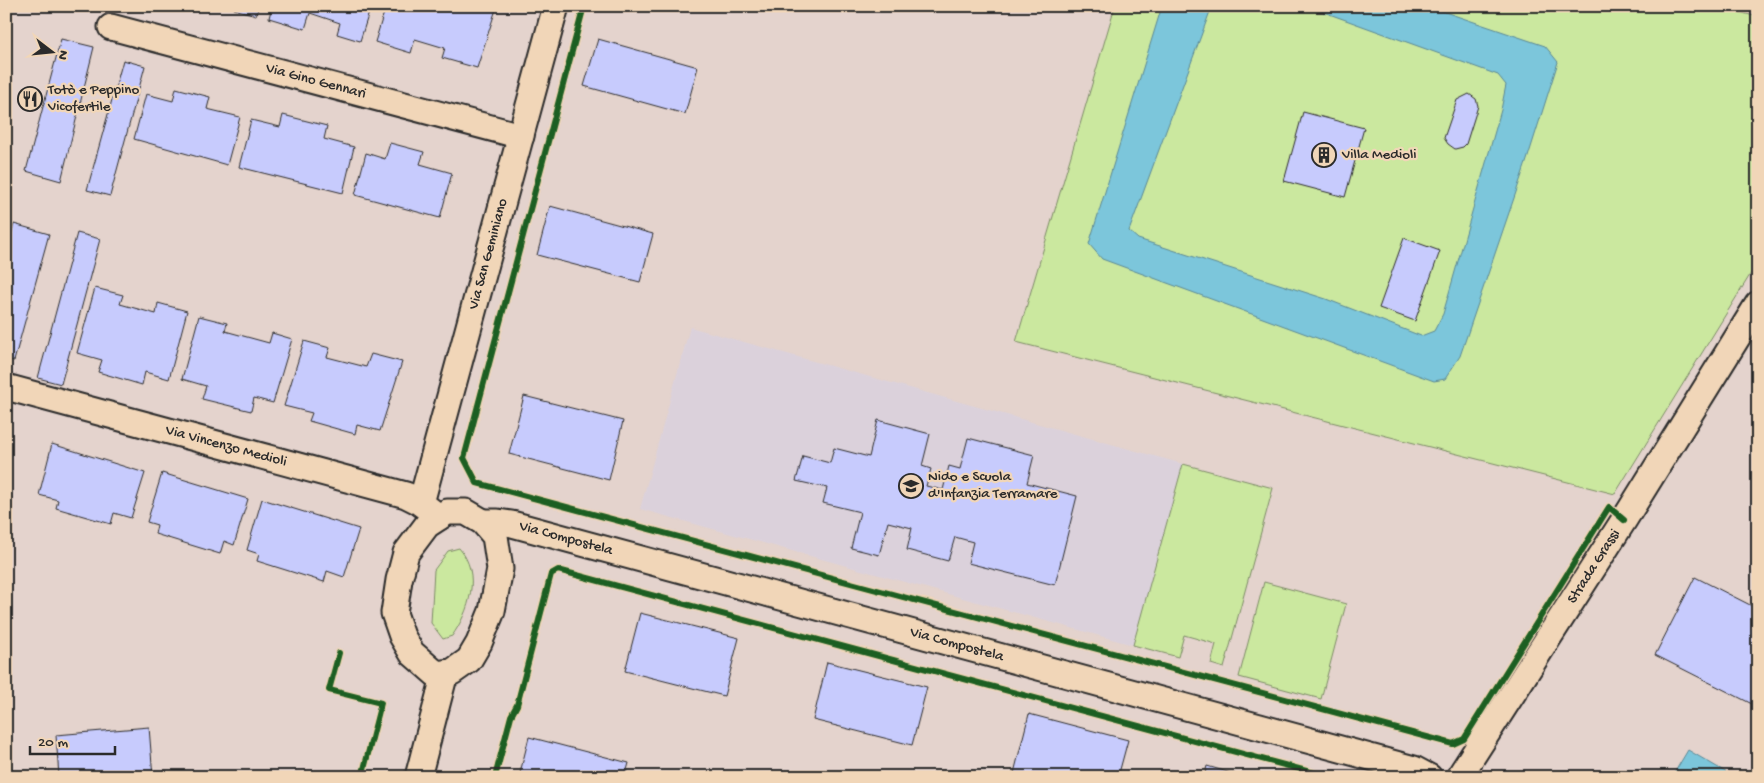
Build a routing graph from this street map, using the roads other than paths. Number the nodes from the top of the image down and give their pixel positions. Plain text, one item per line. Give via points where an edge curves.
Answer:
1 (556, 6) edge
2 (111, 27) dead end
3 (521, 136) junction
4 (1758, 304) edge
5 (6, 387) edge
6 (430, 510) junction
7 (483, 522) junction
8 (445, 673) junction
9 (418, 777) edge
10 (1429, 777) edge
11 (1459, 777) edge

1 - 3 street, Via San Geminiano
2 - 3 street, Via Gino Gennari
3 - 6 street, Via San Geminiano
4 - 11 street, Strada Grassi
5 - 6 street, Via Vincenzo Medioli via 406,495
6 - 7 street via 466,512
6 - 8 street via 427,524 406,553 394,612 412,654 436,674
7 - 8 street via 495,536 500,569 492,611 469,660
7 - 10 street, Via Compostela via 512,524 643,559 1414,769
8 - 9 street

